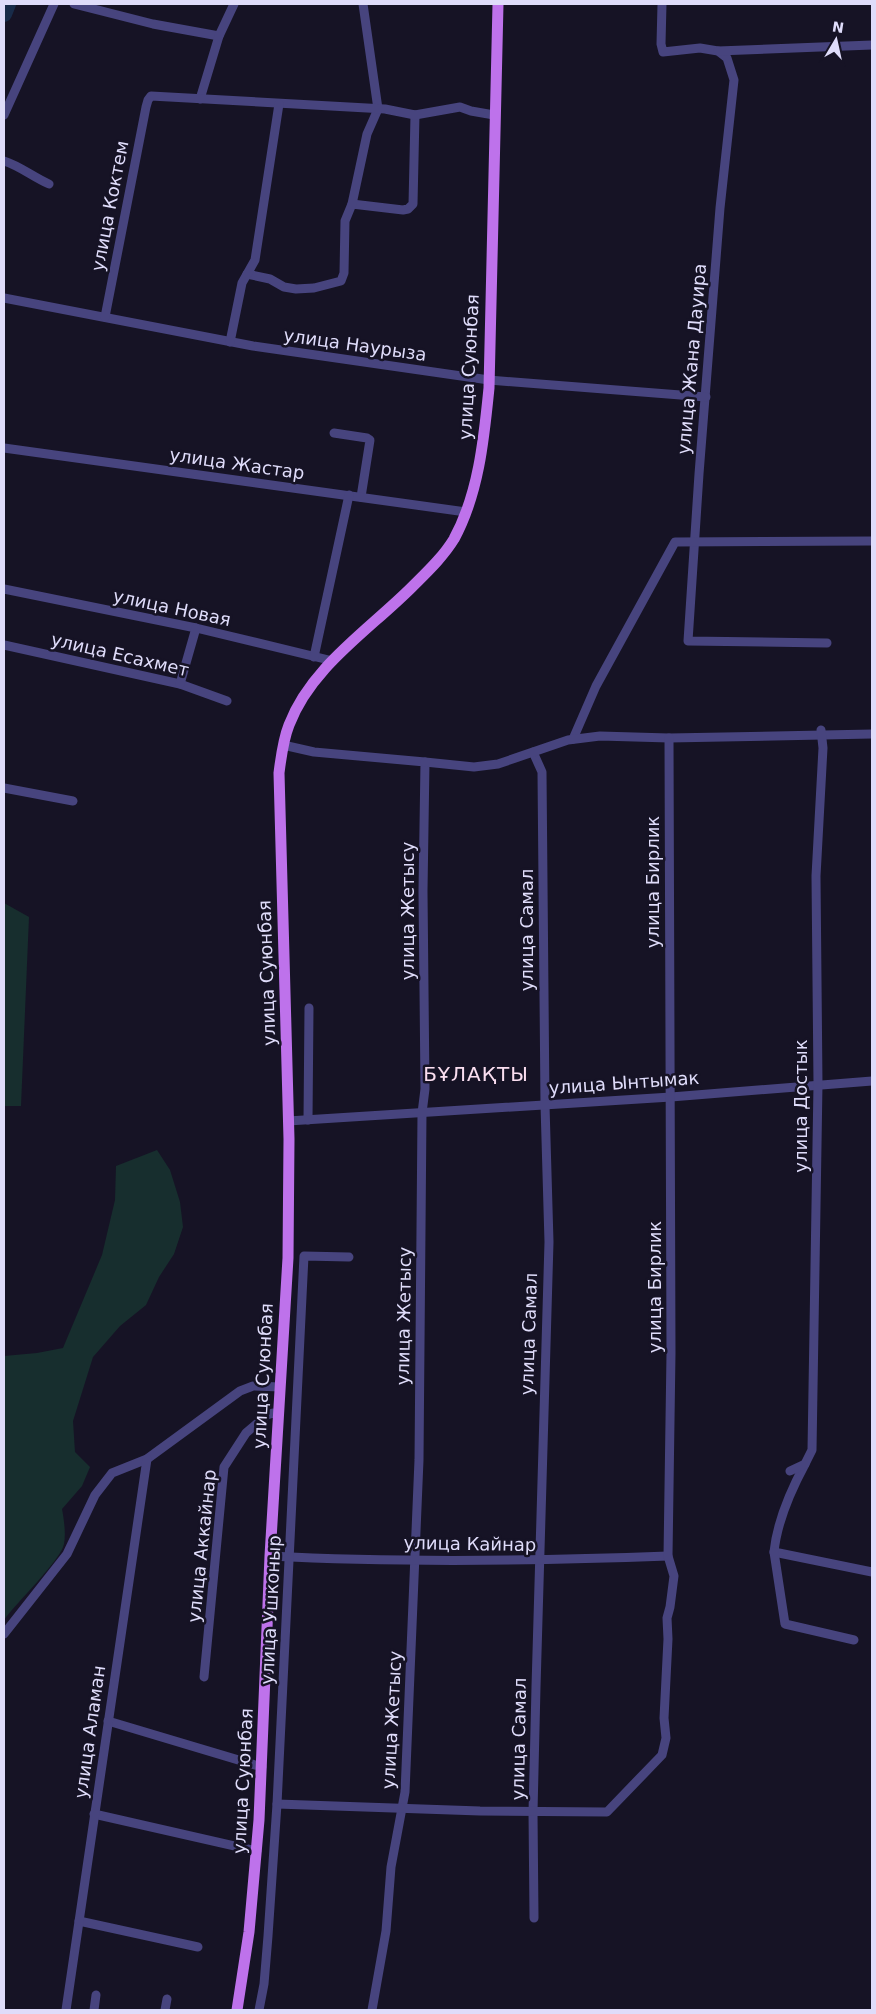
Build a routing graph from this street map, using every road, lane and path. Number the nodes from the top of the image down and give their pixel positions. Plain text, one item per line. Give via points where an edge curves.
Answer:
1 (54, 4) edge
2 (74, 4) edge
3 (234, 4) edge
4 (363, 4) edge
5 (498, 4) edge
6 (662, 4) edge
7 (219, 36) junction
8 (872, 45) edge
9 (718, 51) junction
10 (200, 99) junction
11 (279, 104) junction
12 (378, 109) junction
13 (4, 115) edge
14 (415, 115) junction
15 (494, 115) junction
16 (4, 161) edge
17 (49, 184) dead end
18 (352, 204) junction
19 (248, 274) junction
20 (4, 298) edge
21 (105, 317) junction
22 (230, 342) junction
23 (489, 380) junction
24 (706, 397) junction
25 (334, 433) dead end
26 (4, 448) edge
27 (349, 495) junction
28 (360, 497) junction
29 (466, 512) junction
30 (694, 541) junction
31 (872, 541) edge
32 (4, 589) edge
33 (196, 628) junction
34 (827, 643) dead end
35 (4, 645) edge
36 (314, 657) junction
37 (333, 661) junction
38 (180, 684) junction
39 (227, 701) dead end
40 (822, 733) junction
41 (872, 734) edge
42 (669, 738) junction
43 (574, 739) junction
44 (283, 746) junction
45 (533, 752) junction
46 (425, 762) junction
47 (4, 788) edge
48 (73, 801) dead end
49 (309, 1008) dead end
50 (872, 1081) edge
51 (818, 1084) junction
52 (670, 1097) junction
53 (545, 1104) junction
54 (422, 1112) junction
55 (308, 1120) junction
56 (288, 1121) junction
57 (349, 1257) dead end
58 (280, 1387) junction
59 (278, 1416) junction
60 (148, 1459) junction
61 (806, 1464) junction
62 (790, 1470) dead end
63 (774, 1552) junction
64 (270, 1556) junction
65 (668, 1556) junction
66 (290, 1557) junction
67 (415, 1560) junction
68 (539, 1561) junction
69 (872, 1572) edge
70 (4, 1634) edge
71 (854, 1640) dead end
72 (204, 1677) dead end
73 (108, 1721) junction
74 (262, 1767) junction
75 (277, 1804) junction
76 (401, 1808) junction
77 (533, 1812) junction
78 (94, 1814) junction
79 (257, 1851) junction
80 (534, 1918) dead end
81 (79, 1921) junction
82 (198, 1947) dead end
83 (96, 1994) dead end
84 (167, 1999) dead end
85 (66, 2010) edge
86 (94, 2010) edge
87 (165, 2010) edge
88 (237, 2010) edge
89 (259, 2010) edge
90 (372, 2010) edge

1 - 13 street
2 - 7 street via 152,24
3 - 7 street
4 - 12 street
5 - 15 main road, улица Суюнбая
6 - 9 street via 663,52 700,48
7 - 10 street
8 - 9 street
9 - 24 street, улица Жана Дауира via 727,58 734,80 720,208
10 - 11 street
10 - 21 street, улица Коктем via 151,96 148,100
11 - 12 street
11 - 19 street via 255,260
12 - 14 street
12 - 18 street via 368,134
14 - 15 street via 460,107
14 - 18 street via 413,204 403,210
15 - 23 main road, улица Суюнбая
16 - 17 street
18 - 19 street via 345,221 341,281 296,289
19 - 22 street via 242,283
20 - 21 street, улица Наурыза
21 - 22 street, улица Наурыза
22 - 23 street, улица Наурыза
23 - 24 street, улица Наурыза
23 - 29 main road, улица Суюнбая via 482,452
24 - 30 street, улица Жана Дауира
25 - 28 street via 370,440
26 - 27 street, улица Жастар
27 - 28 street, улица Жастар
27 - 36 street
28 - 29 street, улица Жастар
29 - 37 main road, улица Суюнбая via 454,539 434,565
30 - 31 street
30 - 34 street, улица Жана Дауира via 688,641
30 - 43 street via 675,542 596,686
32 - 33 street, улица Новая
33 - 36 street, улица Новая
33 - 38 street
35 - 38 street, улица Есахмет
36 - 37 street, улица Новая
37 - 44 main road, улица Суюнбая via 311,685 289,725
38 - 39 street, улица Есахмет
40 - 41 street
40 - 42 street
40 - 51 street, улица Достык via 816,876
42 - 43 street via 600,736
42 - 52 street, улица Бирлик
43 - 45 street
44 - 46 street
44 - 56 main road, улица Суюнбая via 279,773
45 - 46 street via 498,764 474,767
45 - 53 street, улица Самал via 542,772
46 - 54 street, улица Жетысу via 425,1089
47 - 48 street
49 - 55 street
50 - 51 street, улица Ынтымак
51 - 52 street, улица Ынтымак
51 - 61 street, улица Достык via 812,1450
52 - 53 street, улица Ынтымак
52 - 65 street, улица Бирлик
53 - 54 street, улица Ынтымак
53 - 68 street, улица Самал via 549,1242
54 - 55 street, улица Ынтымак
54 - 67 street, улица Жетысу
55 - 56 street, улица Ынтымак
56 - 58 main road, улица Суюнбая via 288,1258
57 - 66 street, улица Ушконыр via 304,1256
58 - 59 main road, улица Суюнбая
58 - 60 street via 254,1386 240,1391
59 - 64 main road, улица Суюнбая
59 - 72 street, улица Аккайнар via 267,1415 246,1433 224,1467
60 - 70 street via 112,1473 95,1495 67,1554
60 - 73 street, улица Аламан
61 - 62 street
61 - 63 street, улица Достык via 775,1538
63 - 69 street
63 - 71 street, улица Достык via 785,1624
64 - 66 street, улица Кайнар
64 - 74 main road, улица Суюнбая
65 - 68 street, улица Кайнар
65 - 77 street, улица Бирлик via 674,1576 667,1618 666,1738 662,1755 607,1812
66 - 67 street, улица Кайнар
66 - 75 street, улица Ушконыр
67 - 68 street, улица Кайнар
67 - 76 street, улица Жетысу via 406,1792
68 - 77 street, улица Самал
73 - 74 street
73 - 78 street, улица Аламан
74 - 79 main road, улица Суюнбая
75 - 76 street
75 - 89 street, улица Ушконыр via 268,1936
76 - 77 street
76 - 90 street, улица Жетысу via 391,1867 386,1932
77 - 80 street, улица Самал
78 - 79 street
78 - 81 street, улица Аламан
79 - 88 main road, улица Суюнбая
81 - 82 street
81 - 85 street, улица Аламан
83 - 86 street
84 - 87 street

